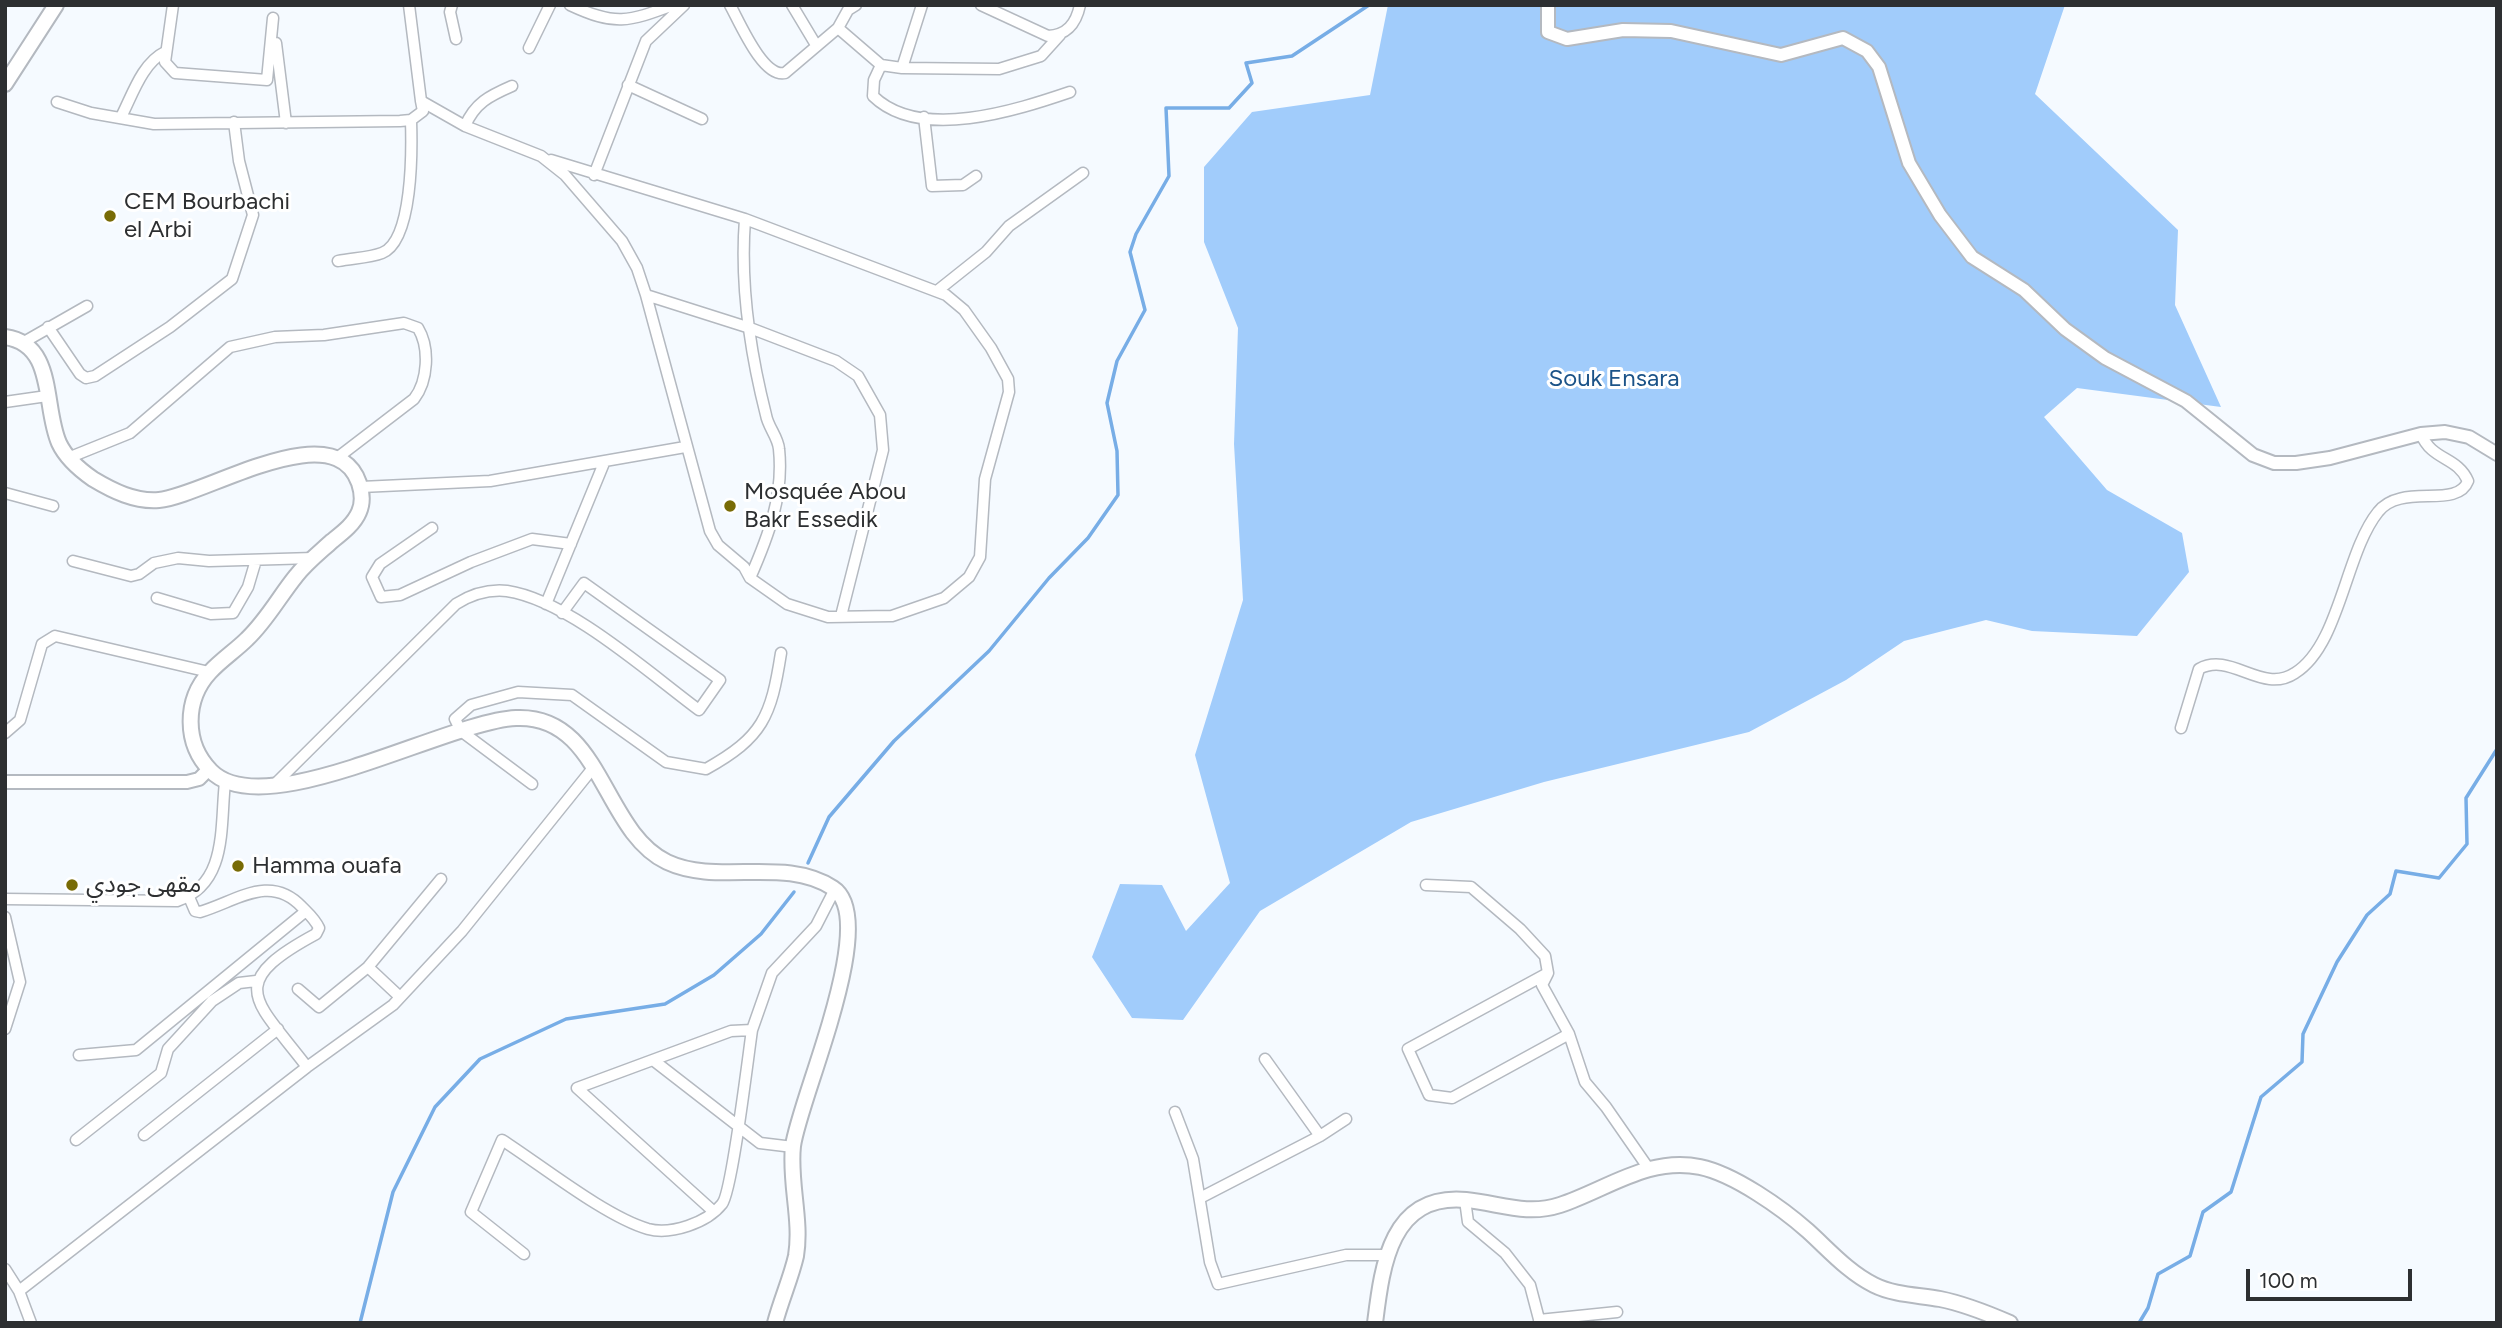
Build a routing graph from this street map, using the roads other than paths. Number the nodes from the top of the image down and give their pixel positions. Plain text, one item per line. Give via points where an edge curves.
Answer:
1 (56, 5) edge
2 (173, 5) edge
3 (273, 5) edge
4 (409, 5) edge
5 (452, 5) edge
6 (550, 5) edge
7 (570, 5) edge
8 (673, 5) edge
9 (684, 5) edge
10 (730, 5) edge
11 (792, 5) edge
12 (922, 5) edge
13 (981, 5) edge
14 (1080, 5) edge
15 (1548, 5) edge
16 (850, 7) edge
17 (273, 18) junction
18 (838, 28) junction
19 (1060, 35) junction
20 (456, 39) dead end
21 (816, 45) junction
22 (529, 48) dead end
23 (165, 52) junction
24 (881, 65) junction
25 (902, 68) junction
26 (5, 84) edge
27 (628, 85) junction
28 (512, 86) dead end
29 (1070, 92) dead end
30 (421, 101) junction
31 (57, 102) dead end
32 (121, 117) junction
33 (924, 117) junction
34 (702, 119) dead end
35 (411, 120) junction
36 (234, 122) junction
37 (286, 123) junction
38 (465, 125) junction
39 (541, 156) junction
40 (1083, 173) dead end
41 (594, 176) junction
42 (976, 176) dead end
43 (745, 219) junction
44 (338, 261) dead end
45 (937, 291) junction
46 (646, 295) junction
47 (87, 306) dead end
48 (48, 327) junction
49 (750, 328) junction
50 (5, 337) edge
51 (24, 342) junction
52 (47, 396) junction
53 (5, 402) edge
54 (2421, 433) junction
55 (685, 447) junction
56 (2497, 454) edge
57 (68, 458) junction
58 (337, 458) junction
59 (604, 463) junction
60 (361, 487) junction
61 (5, 492) edge
62 (53, 506) dead end
63 (432, 528) dead end
64 (571, 544) junction
65 (314, 558) junction
66 (256, 560) junction
67 (73, 561) dead end
68 (750, 578) junction
69 (157, 598) dead end
70 (546, 604) junction
71 (562, 613) junction
72 (841, 616) junction
73 (781, 653) dead end
74 (209, 672) junction
75 (2181, 728) dead end
76 (461, 732) junction
77 (5, 733) edge
78 (593, 768) junction
79 (209, 769) junction
80 (5, 782) edge
81 (225, 782) junction
82 (532, 784) dead end
83 (271, 788) junction
84 (441, 879) dead end
85 (1426, 885) dead end
86 (835, 889) junction
87 (189, 897) junction
88 (5, 899) edge
89 (306, 911) junction
90 (5, 917) edge
91 (368, 967) junction
92 (1548, 973) junction
93 (256, 981) junction
94 (298, 989) dead end
95 (400, 997) junction
96 (5, 1029) edge
97 (278, 1029) junction
98 (752, 1030) junction
99 (1569, 1034) junction
100 (79, 1055) dead end
101 (1265, 1059) dead end
102 (653, 1060) junction
103 (307, 1067) junction
104 (1175, 1112) dead end
105 (1346, 1119) dead end
106 (736, 1125) junction
107 (144, 1135) dead end
108 (1320, 1136) junction
109 (76, 1140) dead end
110 (793, 1147) junction
111 (1649, 1169) junction
112 (1200, 1198) junction
113 (1465, 1200) junction
114 (713, 1211) junction
115 (524, 1254) dead end
116 (1386, 1255) junction
117 (5, 1269) edge
118 (19, 1291) junction
119 (1617, 1312) dead end
120 (1539, 1321) edge
121 (31, 1323) edge
122 (775, 1323) edge
123 (1375, 1323) edge
124 (2010, 1323) edge

1 - 26 main road
2 - 23 street
3 - 17 street
4 - 30 street
5 - 20 street
6 - 22 street
7 - 8 street via 595,17 628,22
9 - 27 street via 646,41
10 - 21 street via 771,72 785,73
11 - 21 street
12 - 25 street
13 - 19 street via 1048,36
14 - 19 street via 1076,19
15 - 54 street via 1548,32 1567,39 1623,30 1671,31 1781,55 1843,38 1867,51 1879,67 1909,163 1972,257 2024,290 2065,329 2105,358 2186,401 2252,455 2274,463 2330,458
16 - 18 street
17 - 23 street via 267,80 175,73 165,62
17 - 37 street
18 - 21 street
18 - 24 street
19 - 25 street via 1041,55 999,69
23 - 32 street via 146,69
24 - 25 street
24 - 33 street via 873,96 888,110
27 - 34 street
27 - 41 street
28 - 38 street via 486,97 471,111
29 - 33 street via 984,118
30 - 35 street via 423,111
30 - 38 street
31 - 32 street
32 - 36 street via 153,124
33 - 42 street via 932,186 963,185
35 - 37 street
35 - 44 street via 409,174 397,242 382,253
36 - 37 street
36 - 48 street via 253,215 232,279 96,376 80,374
38 - 39 street
39 - 41 street
39 - 46 street via 565,175 622,241
40 - 45 street via 1009,226 986,252
41 - 43 street
43 - 45 street
43 - 49 street via 742,257
45 - 72 street via 964,310 1008,379 1009,392 982,493 980,557 969,577 944,598 892,616
46 - 49 street
46 - 55 street
47 - 48 street
48 - 51 street
49 - 68 street via 766,416 779,447 774,519
49 - 72 street via 836,361 858,376 880,415 883,450
50 - 51 main road
51 - 52 main road via 40,361
52 - 53 street
52 - 57 main road via 56,436
54 - 56 street via 2469,438
54 - 75 street via 2427,448 2464,473 2465,488 2456,495 2404,496 2389,502 2365,534 2334,618 2296,673 2279,680 2209,663 2199,669
55 - 59 street
55 - 68 street via 710,531
57 - 58 main road via 88,476 118,492 159,500 293,457
57 - 58 street via 130,433 230,347 275,337 404,323 418,328 425,353 422,389
58 - 60 main road via 347,464
59 - 60 street via 490,481
59 - 64 street
60 - 65 main road via 359,511
61 - 62 street
63 - 64 street via 380,564 372,577 381,597 400,595 532,539
64 - 70 street
65 - 66 street
65 - 74 main road via 269,616
66 - 67 street via 178,558 154,563 131,576
66 - 69 street via 233,613 211,614
68 - 72 street via 787,604 828,617
70 - 71 street
70 - 83 street via 506,591 485,591 456,604
71 - 71 street via 584,583 720,680 699,710
73 - 76 street via 775,694 765,720 737,752 706,769 666,762 572,695 518,692 471,705 455,719
74 - 77 street via 55,636 42,644 20,720
74 - 79 main road via 193,700 189,726
76 - 78 main road via 489,721 546,720 563,729
76 - 82 street
76 - 83 main road
78 - 86 main road via 643,844 674,865 771,872
78 - 95 street via 462,931
79 - 80 street via 199,779 187,782
79 - 81 main road
81 - 83 main road
81 - 87 street via 211,878
84 - 91 street
85 - 92 street via 1471,887 1545,956
86 - 98 street via 816,926 772,973
86 - 110 main road via 847,912 846,951 836,1004
87 - 88 street via 177,901
87 - 89 street via 200,912 264,890 281,890
89 - 93 street via 316,922 316,934 276,960
89 - 100 street via 136,1050
90 - 96 street via 20,982
91 - 94 street via 319,1007
91 - 95 street
92 - 99 street via 1542,985
92 - 99 street via 1408,1049 1429,1095 1452,1098
93 - 97 street via 259,1004
93 - 109 street via 239,983 212,1001 168,1049 161,1073
95 - 103 street
97 - 103 street
97 - 107 street
98 - 102 street via 731,1031
98 - 106 street
99 - 111 street via 1585,1082
101 - 108 street
102 - 106 street
102 - 114 street via 577,1088
103 - 118 street
104 - 112 street via 1193,1159
105 - 108 street
106 - 110 street via 760,1143
106 - 114 street via 731,1172 722,1204
108 - 112 street
110 - 122 main road via 796,1255
111 - 113 main road via 1559,1205 1532,1210
111 - 124 main road via 1678,1164 1721,1174 1767,1200 1874,1285 1974,1307
112 - 116 street via 1218,1284 1346,1255
113 - 116 main road via 1440,1201 1418,1210 1401,1225
113 - 120 street via 1468,1222 1505,1253 1530,1285
114 - 115 street via 692,1226 651,1230 620,1217 502,1140 471,1212
116 - 123 main road
117 - 118 street
118 - 121 street
119 - 120 street

